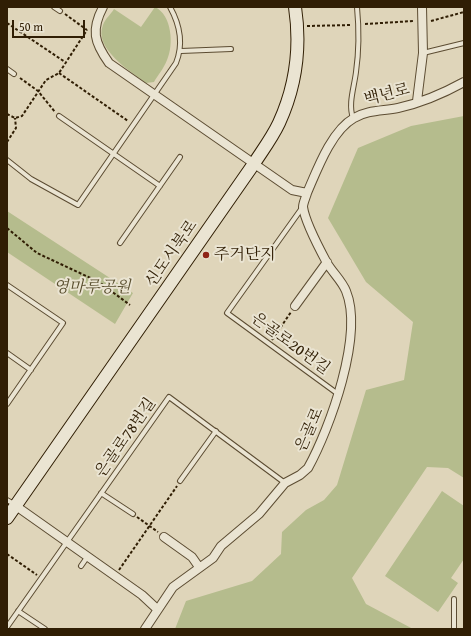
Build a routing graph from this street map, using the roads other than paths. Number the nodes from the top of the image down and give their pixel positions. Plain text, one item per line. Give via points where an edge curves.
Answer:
1 (54, 7) edge
2 (103, 7) edge
3 (170, 7) edge
4 (295, 7) edge
5 (357, 7) edge
6 (422, 7) edge
7 (60, 10) road end
8 (464, 43) edge
9 (231, 49) dead end
10 (181, 51) junction
11 (423, 53) junction
12 (7, 69) edge
13 (14, 74) road end
14 (464, 82) edge
15 (154, 96) junction
16 (418, 102) junction
17 (58, 116) road end
18 (353, 118) junction
19 (113, 154) junction
20 (180, 157) dead end
21 (7, 160) edge
22 (253, 165) junction
23 (160, 186) junction
24 (307, 193) junction
25 (303, 207) junction
26 (120, 244) dead end
27 (327, 262) junction
28 (7, 285) edge
29 (295, 306) road end
30 (7, 353) edge
31 (31, 370) junction
32 (339, 394) junction
33 (7, 404) edge
34 (216, 431) junction
35 (180, 481) road end
36 (285, 482) junction
37 (101, 493) junction
38 (11, 503) edge
39 (133, 514) road end
40 (7, 518) edge
41 (164, 537) road end
42 (67, 541) junction
43 (88, 556) junction
44 (81, 566) dead end
45 (199, 567) junction
46 (454, 599) dead end
47 (157, 609) junction
48 (18, 611) junction
49 (7, 627) edge
50 (45, 629) edge
51 (145, 629) edge
52 (454, 629) edge

1 - 7 lane
2 - 15 street via 96,22 95,37 101,52 109,63
3 - 10 lane via 177,20
4 - 22 street, 신도시북로 via 298,49 292,88 278,124
5 - 18 lane via 359,25 356,71 350,110
6 - 11 street
8 - 11 lane
9 - 10 lane
10 - 15 lane
11 - 16 street
12 - 13 lane
14 - 16 street, 백년로 via 444,93
15 - 19 lane
15 - 22 street
16 - 18 street, 백년로 via 368,112
17 - 19 lane
18 - 24 street, 백년로 via 338,133 322,159
19 - 21 lane via 78,205 31,179
19 - 23 lane
20 - 23 lane
22 - 24 street via 292,190
22 - 38 street, 신도시북로
23 - 26 lane
24 - 25 street
25 - 27 street, 은골로
25 - 32 lane, 은골로20번길 via 227,313
27 - 29 street
27 - 32 street, 은골로 via 346,291 352,319
28 - 31 lane via 63,323
30 - 31 lane
31 - 33 lane
32 - 36 street, 은골로 via 308,468
34 - 35 lane
34 - 36 lane
34 - 37 lane, 은골로78번길 via 169,397
36 - 45 street, 은골로 via 259,514
37 - 39 lane, 은골로78번길
37 - 42 lane, 은골로78번길
38 - 40 street, 신도시북로
38 - 42 street
41 - 45 street via 192,557
42 - 43 street
42 - 48 lane
43 - 44 lane
43 - 47 street
45 - 47 street, 은골로 via 173,587
46 - 52 lane
47 - 51 street, 은골로
48 - 49 lane
48 - 50 lane

